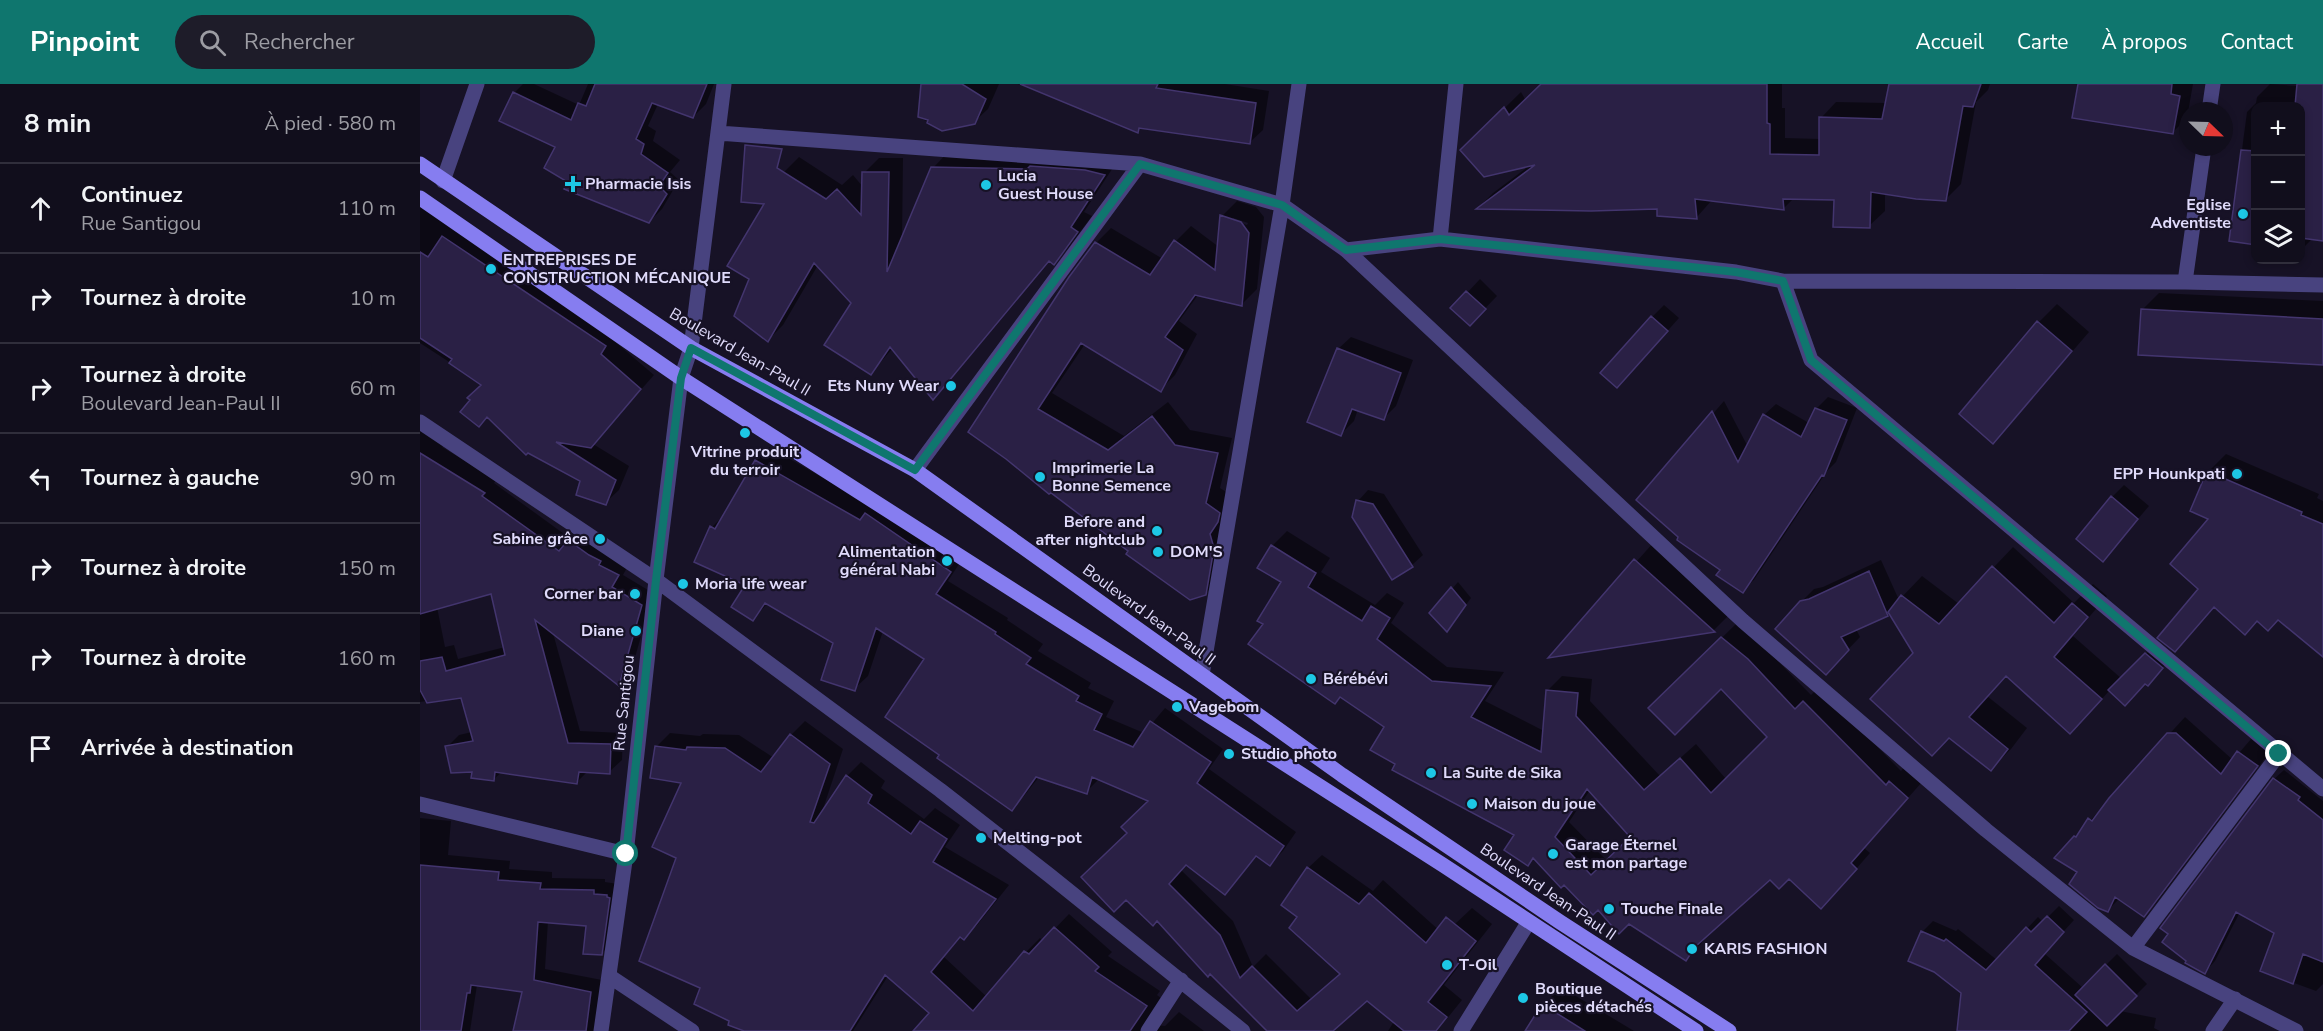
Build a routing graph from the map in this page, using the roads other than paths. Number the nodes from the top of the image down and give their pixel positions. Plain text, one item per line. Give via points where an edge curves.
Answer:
1 (477, 84) edge
2 (724, 84) edge
3 (1299, 84) edge
4 (1456, 84) edge
5 (2213, 84) edge
6 (2210, 102) edge
7 (718, 134) junction
8 (2203, 156) edge
9 (420, 164) edge
10 (1140, 164) junction
11 (443, 181) junction
12 (420, 198) edge
13 (1282, 205) junction
14 (1440, 239) junction
15 (1346, 250) junction
16 (1783, 281) junction
17 (2185, 282) junction
18 (2323, 285) edge
19 (691, 348) junction
20 (681, 378) junction
21 (420, 422) edge
22 (915, 470) junction
23 (656, 580) junction
24 (1202, 675) junction
25 (2279, 754) junction
26 (2323, 789) edge
27 (420, 804) edge
28 (626, 854) junction
29 (1528, 922) junction
30 (2133, 948) junction
31 (609, 976) junction
32 (1181, 980) junction
33 (2235, 999) junction
34 (601, 1031) edge
35 (692, 1031) edge
36 (1148, 1031) edge
37 (1243, 1031) edge
38 (1461, 1031) edge
39 (1696, 1031) edge
40 (1729, 1031) edge
41 (2213, 1031) edge
42 (2296, 1031) edge

1 - 11 street
2 - 7 street
3 - 13 street
4 - 14 street
5 - 6 street
7 - 10 street
7 - 19 street
8 - 17 street
9 - 11 main road, Boulevard Jean-Paul II
10 - 13 street
10 - 22 street
11 - 19 main road, Boulevard Jean-Paul II
12 - 20 main road
13 - 15 street
13 - 24 street
14 - 15 street
14 - 16 street via 1736,272
15 - 30 street via 1743,621 1986,830
16 - 17 street
16 - 25 street via 1811,360
17 - 18 street
19 - 20 street, Rue Santigou
19 - 22 main road, Boulevard Jean-Paul II
20 - 23 street, Rue Santigou
20 - 29 main road
21 - 23 street
22 - 24 main road, Boulevard Jean-Paul II
23 - 28 street, Rue Santigou
23 - 32 street via 940,790
24 - 40 main road, Boulevard Jean-Paul II via 1481,869
25 - 26 street
25 - 30 street
27 - 28 street
28 - 31 street, Rue Santigou
29 - 38 street
29 - 39 main road
30 - 33 street
31 - 34 street, Rue Santigou
31 - 35 street
32 - 36 street
32 - 37 street
33 - 41 street
33 - 42 street

